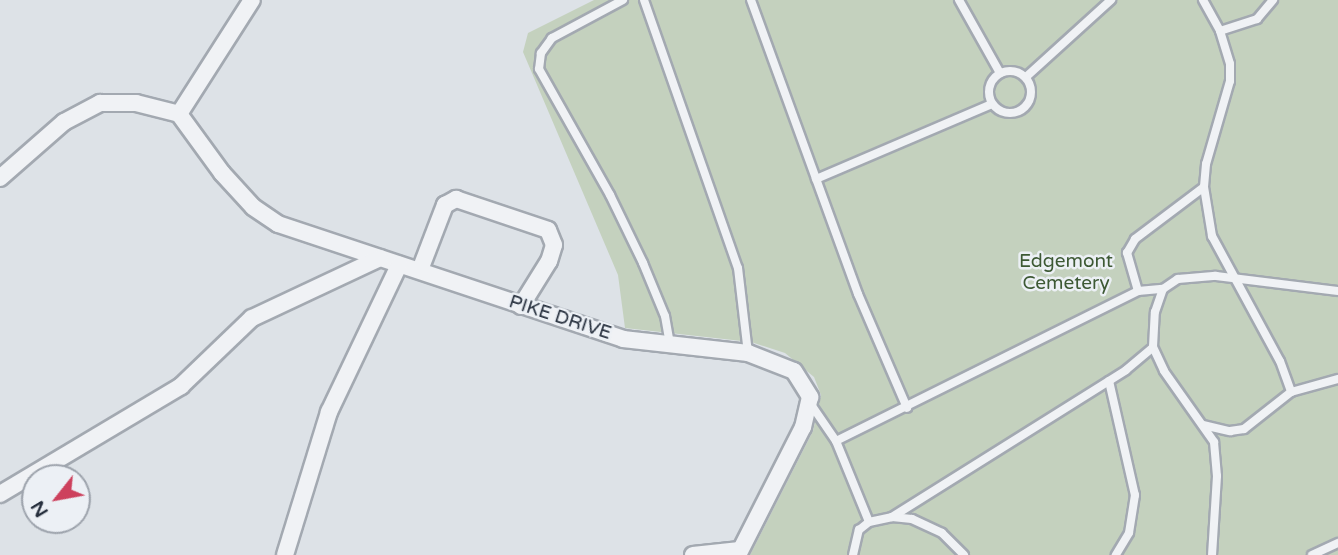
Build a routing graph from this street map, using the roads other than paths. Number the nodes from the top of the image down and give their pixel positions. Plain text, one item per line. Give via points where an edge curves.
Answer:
1 (252, 0) edge
2 (623, 0) edge
3 (644, 0) edge
4 (751, 0) edge
5 (959, 0) edge
6 (1111, 0) edge
7 (1203, 0) edge
8 (1273, 0) edge
9 (1220, 31) junction
10 (1000, 73) junction
11 (1026, 77) junction
12 (992, 104) junction
13 (179, 114) junction
14 (0, 178) edge
15 (816, 179) junction
16 (1204, 187) junction
17 (380, 258) junction
18 (399, 265) junction
19 (420, 270) junction
20 (1237, 279) junction
21 (1163, 289) junction
22 (1138, 291) junction
23 (1338, 291) edge
24 (521, 306) junction
25 (670, 345) junction
26 (1153, 347) junction
27 (748, 353) junction
28 (1338, 379) edge
29 (1109, 381) junction
30 (1291, 392) junction
31 (810, 402) junction
32 (907, 408) junction
33 (1203, 425) junction
34 (836, 442) junction
35 (0, 494) edge
36 (892, 517) junction
37 (869, 522) junction
38 (1338, 543) edge
39 (739, 553) edge
40 (285, 555) edge
41 (693, 555) edge
42 (853, 555) edge
43 (964, 555) edge
44 (1116, 555) edge
45 (1212, 555) edge
46 (1312, 555) edge

1 - 13 street
2 - 25 lane via 552,38 541,53 539,69 643,263 665,316
3 - 27 lane via 738,268
4 - 15 lane
5 - 10 lane
6 - 11 lane
7 - 9 lane
8 - 9 lane via 1257,19
9 - 16 lane via 1230,81 1210,146
10 - 11 lane via 1014,71
10 - 12 lane via 988,90
11 - 12 lane via 1031,97 1023,109 1010,114
12 - 15 lane
13 - 14 street via 135,103 100,103 64,122
13 - 17 street, PIKE DRIVE via 253,207 278,224
15 - 32 lane
16 - 20 lane via 1212,236
16 - 22 lane via 1135,239 1127,253
17 - 18 street, PIKE DRIVE
17 - 35 street via 252,318 181,386
18 - 19 street, PIKE DRIVE
18 - 40 street via 329,412
19 - 24 street, PIKE DRIVE
19 - 24 street via 445,205 456,199 548,230 554,244 549,261
20 - 21 lane via 1197,276 1178,279
20 - 23 lane
20 - 30 lane
21 - 22 lane
21 - 26 lane via 1154,312
22 - 32 lane
24 - 25 street, PIKE DRIVE via 623,339
25 - 27 street, PIKE DRIVE
26 - 29 lane
26 - 33 lane via 1164,371
27 - 31 street, PIKE DRIVE via 794,371 805,382
28 - 30 lane
29 - 36 lane
29 - 44 lane via 1135,495 1129,534
30 - 33 lane via 1244,429
31 - 34 lane
31 - 39 street via 803,427
32 - 34 lane
33 - 45 lane via 1214,442 1217,476
34 - 37 lane
36 - 37 lane
36 - 43 lane via 912,519 942,533
37 - 42 lane via 859,530
38 - 46 lane
39 - 41 street

